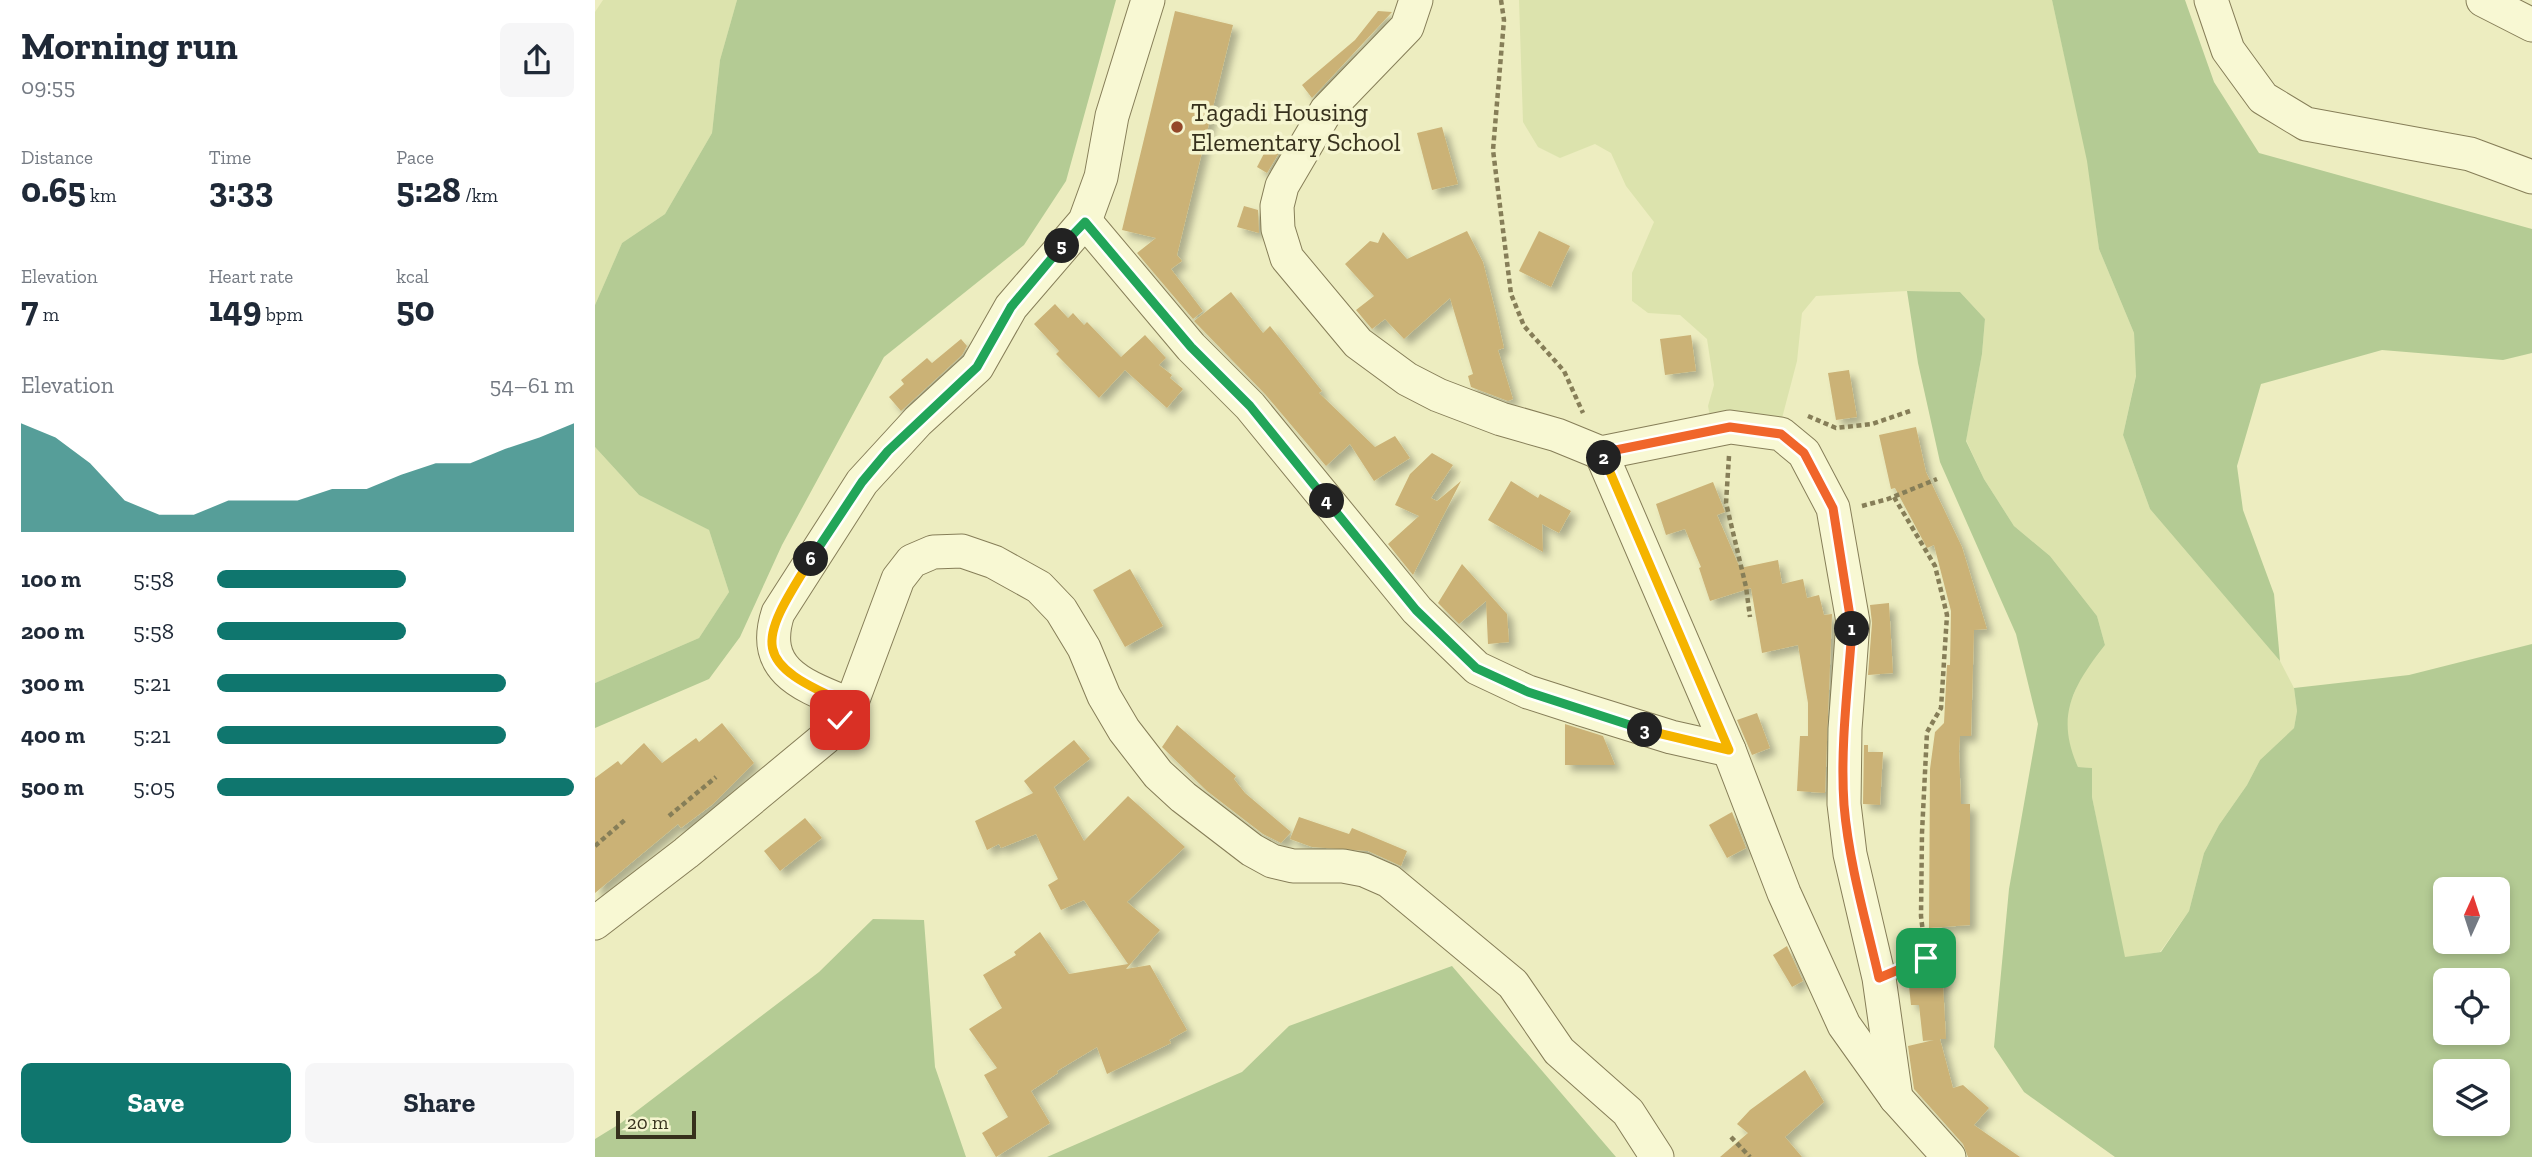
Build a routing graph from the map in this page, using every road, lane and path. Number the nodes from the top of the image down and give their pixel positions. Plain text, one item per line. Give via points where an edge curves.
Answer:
1 (1148, 0) edge
2 (1416, 0) edge
3 (1501, 0) edge
4 (2211, 0) edge
5 (2483, 0) edge
6 (2532, 25) edge
7 (2532, 177) edge
8 (1085, 222) junction
9 (1910, 411) dead end
10 (1730, 427) junction
11 (1781, 434) junction
12 (1601, 453) junction
13 (1937, 479) dead end
14 (1894, 497) junction
15 (1833, 508) junction
16 (1750, 617) dead end
17 (851, 705) junction
18 (1729, 750) junction
19 (716, 777) dead end
20 (669, 816) dead end
21 (625, 820) dead end
22 (595, 846) edge
23 (595, 923) edge
24 (1945, 954) dead end
25 (1926, 958) junction
26 (1879, 978) junction
27 (1896, 1098) junction
28 (1731, 1137) dead end
29 (1657, 1157) edge
30 (1750, 1157) edge
31 (1948, 1157) edge

1 - 8 street
2 - 12 street via 1407,27 1326,111 1282,186 1278,229 1287,258 1358,343 1407,379 1438,395
3 - 12 path via 1504,20 1493,150 1511,293 1524,326 1564,370
4 - 7 street via 2228,50 2263,97 2306,124 2470,153
5 - 6 street
8 - 17 street via 1011,307 977,367 908,431 862,482 778,613 771,636 779,664 822,693
8 - 18 street via 1191,347 1250,406 1416,610 1476,668 1528,692 1629,725
9 - 11 path via 1872,424 1836,428 1809,415
10 - 11 street
10 - 12 street
10 - 16 path via 1726,503
11 - 15 street via 1804,453
12 - 18 street
13 - 14 path
14 - 15 path via 1870,505
14 - 25 path via 1934,566 1947,615 1941,708 1927,732 1921,916
15 - 26 street via 1853,622 1844,804 1850,854
17 - 23 street via 807,754
17 - 29 street via 889,596 912,561 933,552 962,551 995,562 1038,587 1061,610 1124,730 1158,774 1183,797 1272,861 1293,866 1343,866 1389,880 1513,984 1559,1051 1628,1112
18 - 27 street via 1784,893 1843,1025
19 - 20 path
21 - 22 path
24 - 25 path
25 - 26 path
26 - 27 street
27 - 31 street
28 - 30 path

